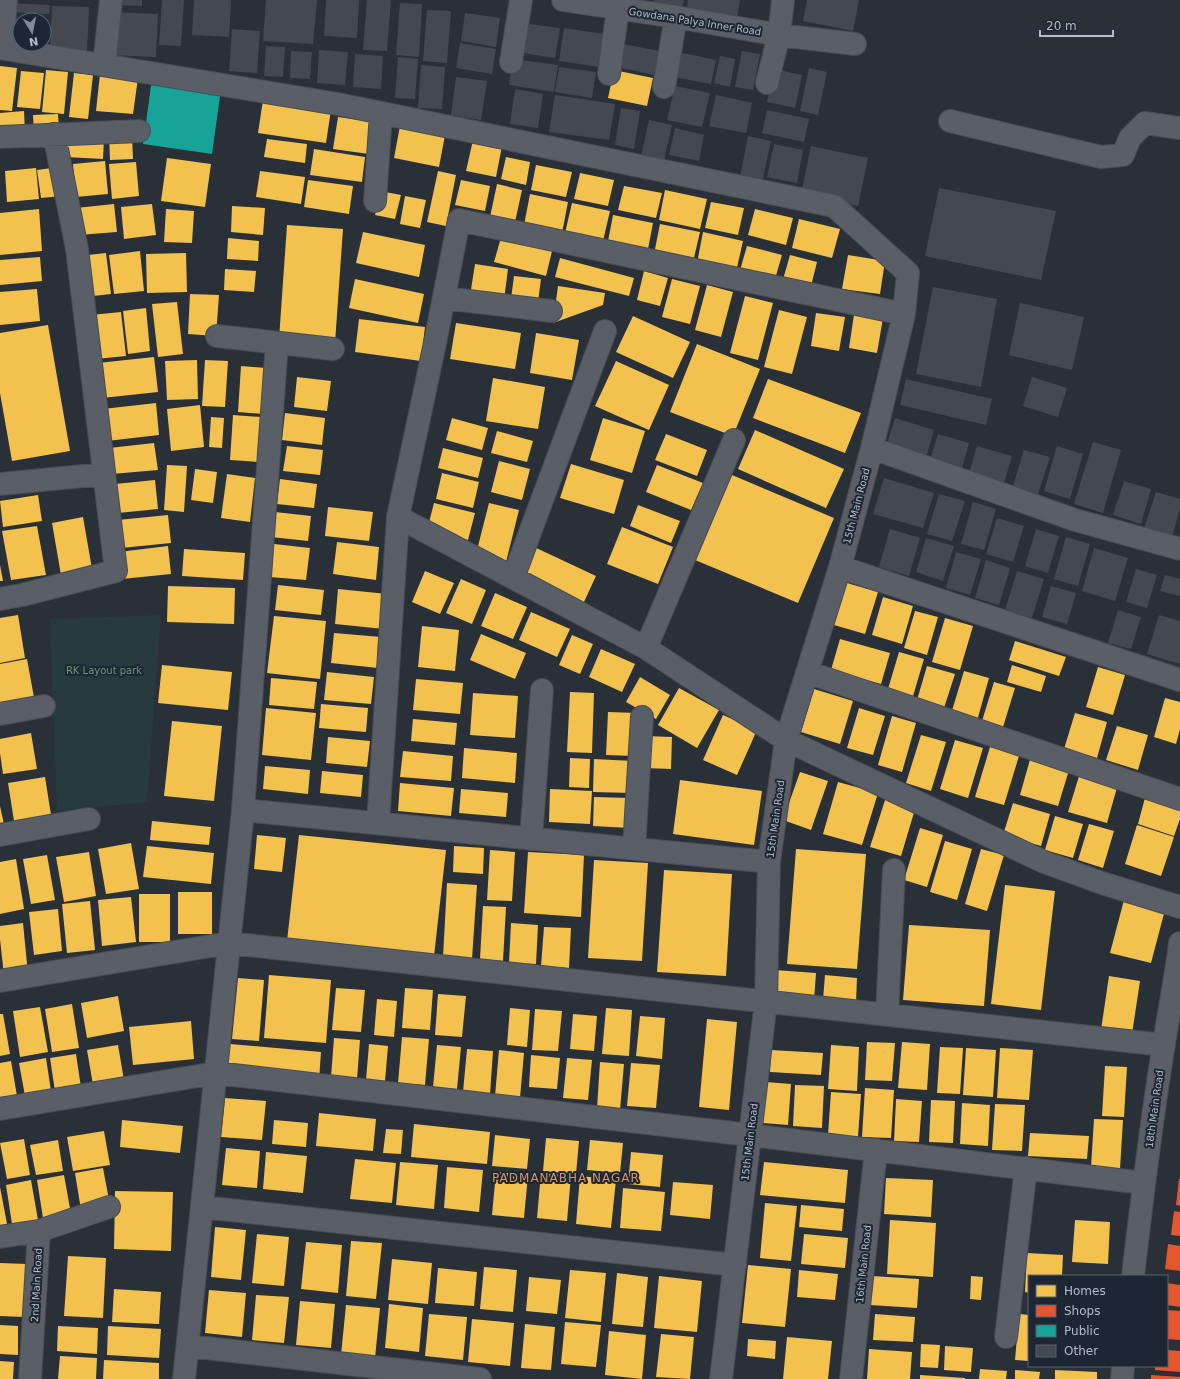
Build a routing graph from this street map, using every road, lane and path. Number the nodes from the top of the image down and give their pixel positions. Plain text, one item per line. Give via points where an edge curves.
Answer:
1 (6, 0) edge
2 (112, 0) edge
3 (521, 0) edge
4 (564, 0) edge
5 (783, 0) edge
6 (618, 8) junction
7 (676, 17) junction
8 (779, 35) junction
9 (855, 44) dead end
10 (1, 48) edge
11 (511, 62) dead end
12 (104, 65) junction
13 (609, 74) dead end
14 (767, 83) dead end
15 (664, 87) dead end
16 (381, 113) junction
17 (950, 121) dead end
18 (1180, 128) edge
19 (139, 131) dead end
20 (54, 134) junction
21 (0, 136) edge
22 (375, 200) dead end
23 (444, 298) junction
24 (551, 311) dead end
25 (904, 314) junction
26 (605, 331) dead end
27 (217, 336) dead end
28 (277, 343) junction
29 (333, 349) dead end
30 (734, 440) dead end
31 (872, 448) junction
32 (104, 474) junction
33 (0, 484) edge
34 (398, 517) junction
35 (1180, 549) edge
36 (840, 567) junction
37 (513, 578) junction
38 (0, 599) edge
39 (646, 648) junction
40 (807, 672) junction
41 (1180, 680) edge
42 (542, 690) dead end
43 (44, 706) dead end
44 (0, 714) edge
45 (642, 717) dead end
46 (786, 740) junction
47 (1180, 799) edge
48 (242, 810) junction
49 (89, 819) dead end
50 (378, 823) junction
51 (0, 835) edge
52 (531, 839) junction
53 (634, 848) junction
54 (768, 862) junction
55 (894, 870) dead end
56 (1180, 906) edge
57 (1180, 942) edge
58 (229, 943) junction
59 (0, 981) edge
60 (766, 1001) junction
61 (887, 1014) junction
62 (1164, 1044) junction
63 (216, 1072) junction
64 (0, 1109) edge
65 (750, 1135) junction
66 (876, 1150) junction
67 (1026, 1168) junction
68 (1143, 1183) junction
69 (109, 1207) dead end
70 (202, 1207) junction
71 (39, 1231) junction
72 (0, 1237) edge
73 (735, 1265) junction
74 (1133, 1275) edge
75 (1006, 1337) dead end
76 (188, 1346) junction
77 (1123, 1367) edge
78 (30, 1379) edge
79 (184, 1379) edge
80 (480, 1379) edge
81 (721, 1379) edge
82 (851, 1379) edge
83 (1122, 1379) edge

1 - 10 street
2 - 12 street
3 - 11 street
4 - 6 street, Gowdana Palya Inner Road
5 - 8 street
6 - 7 street, Gowdana Palya Inner Road
6 - 13 street
7 - 8 street, Gowdana Palya Inner Road
7 - 15 street
8 - 9 street, Gowdana Palya Inner Road
8 - 14 street
10 - 12 street
12 - 16 street
16 - 22 street
16 - 25 street, 15th Main Road via 834,206 908,274
17 - 18 street via 1100,157 1124,155 1130,138 1146,123
19 - 20 street
20 - 21 street
20 - 32 street via 77,249
23 - 24 street
23 - 25 street via 459,220
23 - 34 street
25 - 31 street, 15th Main Road
26 - 37 street
27 - 28 street
28 - 29 street
28 - 48 street
30 - 39 street
31 - 35 street via 1075,520
31 - 36 street, 15th Main Road
32 - 33 street
32 - 38 street via 116,571
34 - 37 street
34 - 50 street
36 - 40 street, 15th Main Road
36 - 41 street
37 - 39 street
39 - 46 street
40 - 46 street, 15th Main Road
40 - 47 street
42 - 52 street
43 - 44 street
45 - 53 street
46 - 54 street, 15th Main Road
46 - 56 street via 1044,862 1102,883
48 - 50 street
48 - 58 street
49 - 51 street
50 - 52 street
52 - 53 street
53 - 54 street
54 - 60 street, 15th Main Road
55 - 61 street
57 - 62 street, 18th Main Road
58 - 59 street
58 - 60 street
58 - 63 street
60 - 61 street
60 - 65 street, 15th Main Road
61 - 62 street
62 - 68 street, 18th Main Road
63 - 64 street
63 - 65 street
63 - 70 street
65 - 66 street
65 - 73 street, 15th Main Road
66 - 67 street
66 - 82 street, 16th Main Road
67 - 68 street
67 - 75 street
68 - 74 street, 18th Main Road
69 - 71 street
70 - 73 street
70 - 76 street
71 - 72 street
71 - 78 street, 2nd Main Road
73 - 81 street, 15th Main Road
76 - 79 street
76 - 80 street
77 - 83 street

